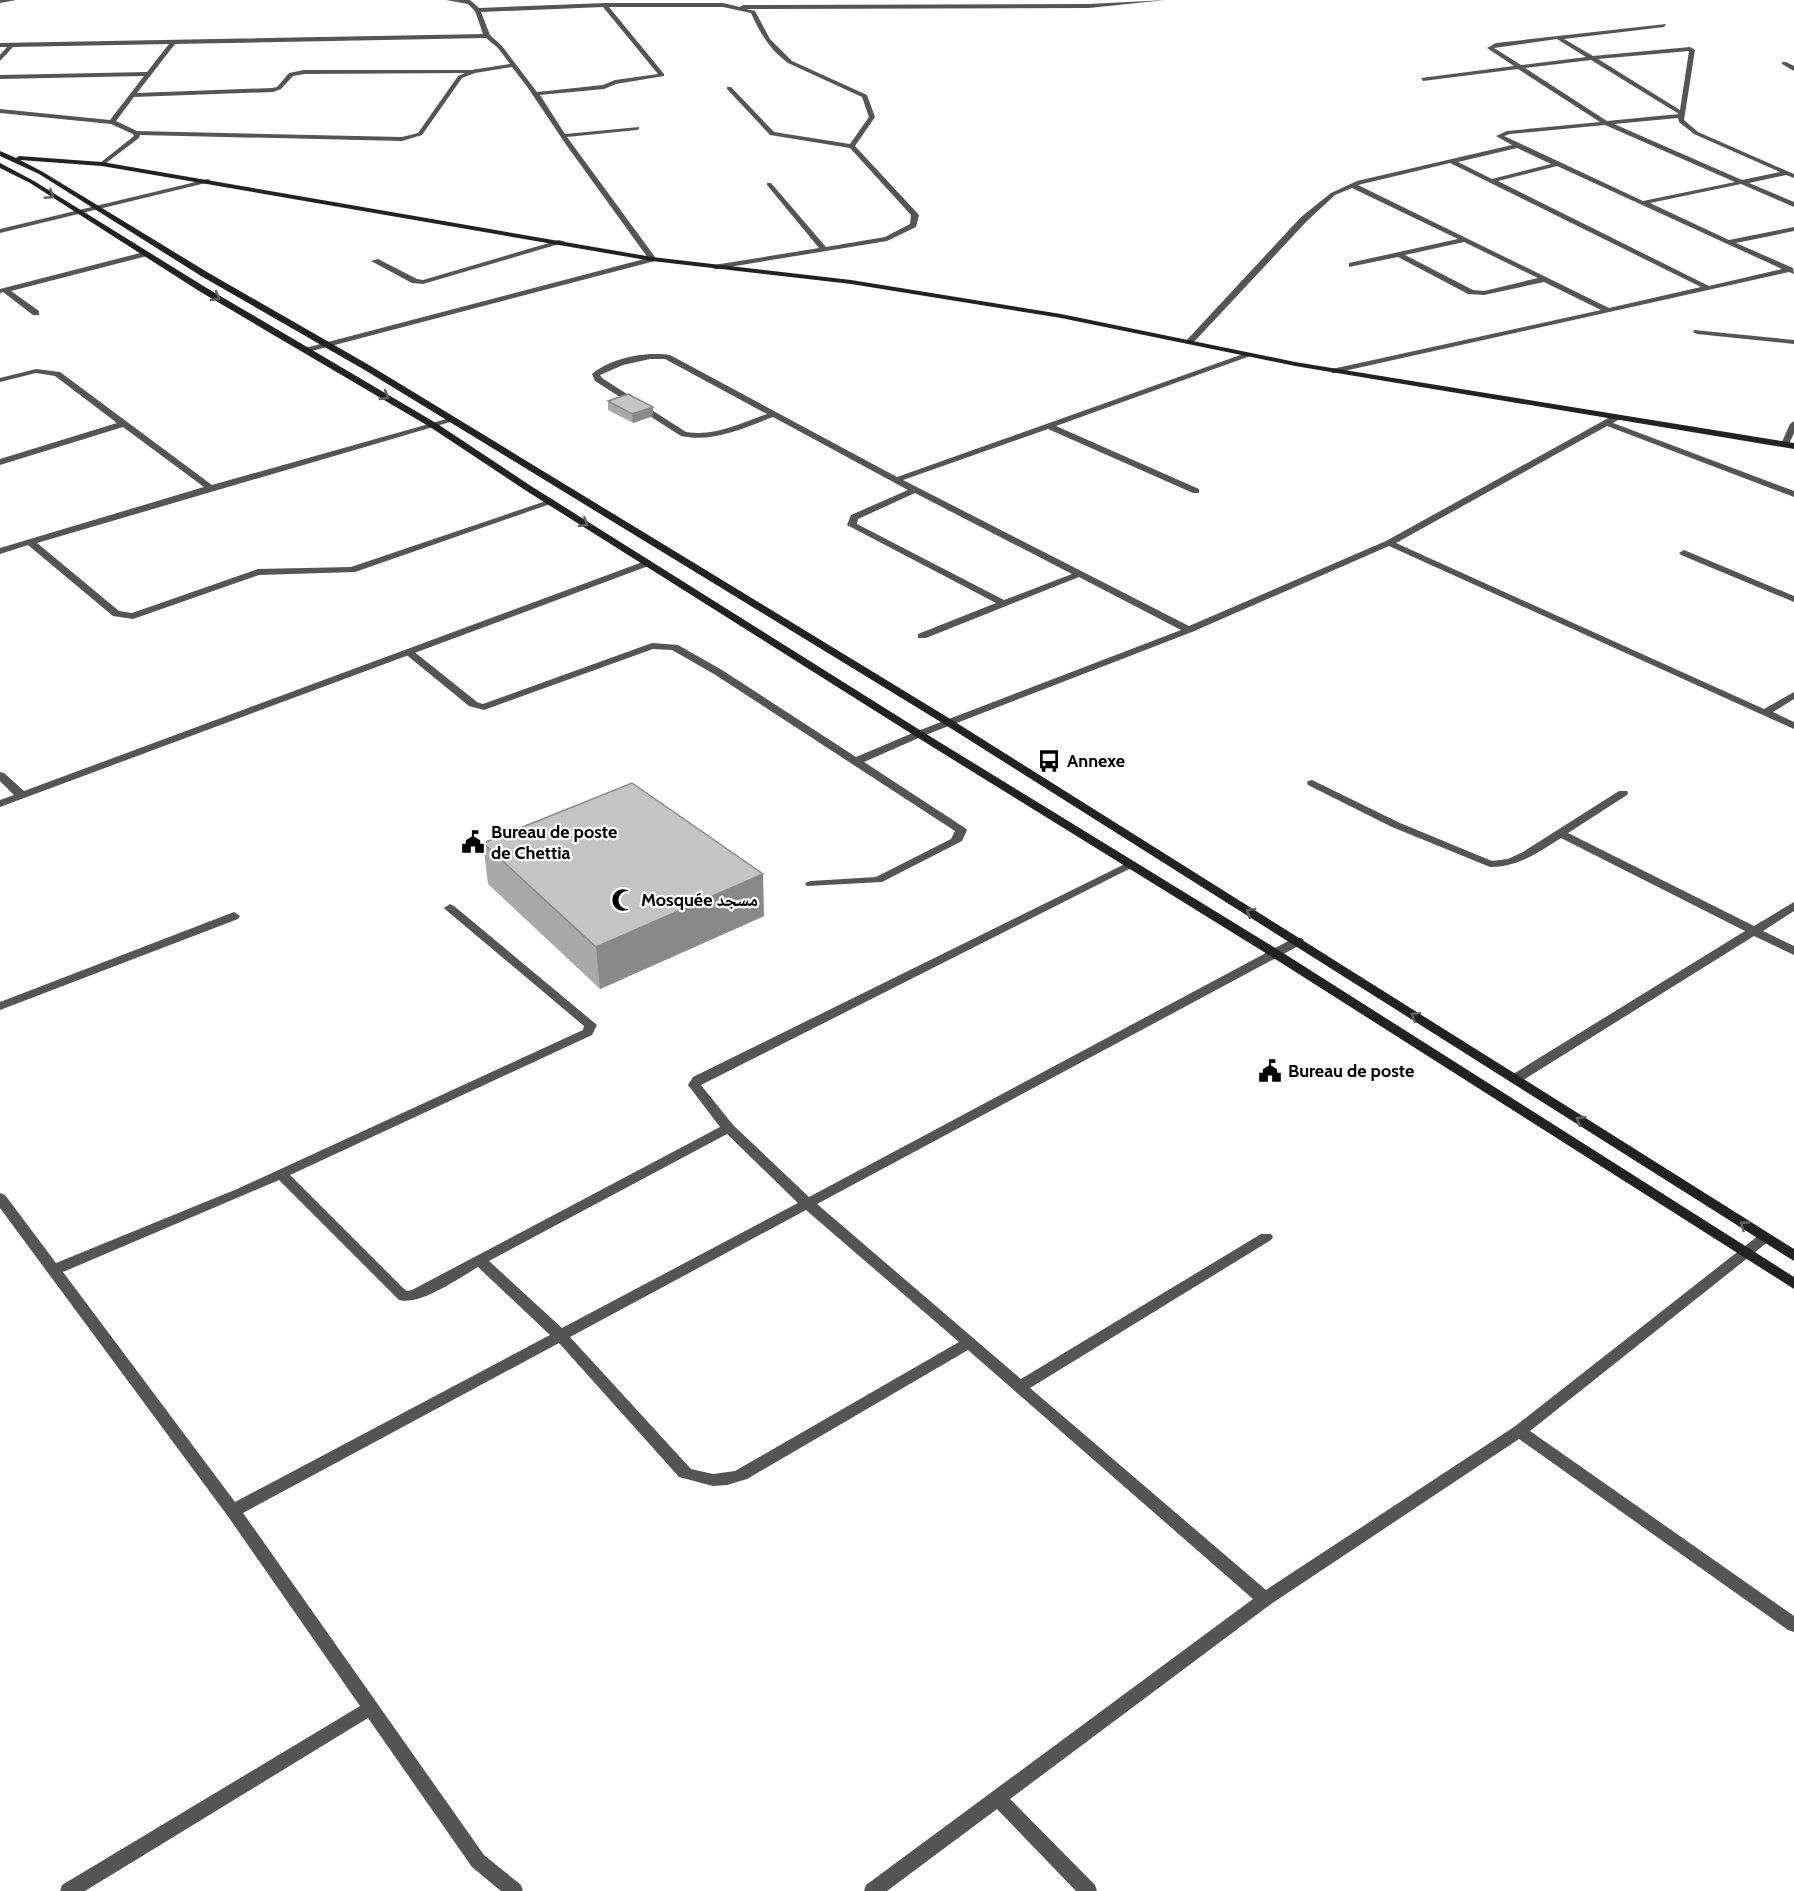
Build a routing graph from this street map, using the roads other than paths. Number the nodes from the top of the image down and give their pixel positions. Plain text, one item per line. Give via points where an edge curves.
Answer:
1 (13, 0) edge
2 (449, 0) edge
3 (1026, 0) edge
4 (1163, 0) edge
5 (0, 1) edge
6 (605, 5) junction
7 (1052, 6) junction
8 (739, 7) junction
9 (478, 10) junction
10 (1664, 25) dead end
11 (487, 36) junction
12 (1559, 38) junction
13 (173, 42) junction
14 (0, 45) edge
15 (11, 45) junction
16 (1592, 58) junction
17 (0, 59) edge
18 (1784, 63) dead end
19 (514, 65) junction
20 (1517, 67) junction
21 (1794, 69) edge
22 (474, 71) junction
23 (149, 74) junction
24 (0, 77) edge
25 (1423, 79) dead end
26 (729, 88) dead end
27 (536, 94) junction
28 (133, 95) junction
29 (0, 111) edge
30 (1681, 115) junction
31 (112, 122) junction
32 (1606, 123) junction
33 (637, 128) dead end
34 (136, 133) junction
35 (563, 136) junction
36 (852, 146) junction
37 (1518, 146) junction
38 (0, 153) edge
39 (0, 158) edge
40 (14, 158) junction
41 (1452, 161) junction
42 (102, 164) junction
43 (1558, 164) junction
44 (0, 165) edge
45 (1786, 173) junction
46 (1794, 176) edge
47 (208, 181) junction
48 (1491, 181) junction
49 (1740, 182) junction
50 (769, 184) dead end
51 (1352, 185) junction
52 (1642, 202) junction
53 (1794, 205) edge
54 (97, 208) junction
55 (79, 212) junction
56 (1794, 229) edge
57 (0, 231) edge
58 (1465, 240) junction
59 (562, 242) junction
60 (1729, 242) junction
61 (824, 249) junction
62 (144, 254) junction
63 (1399, 255) junction
64 (652, 259) junction
65 (375, 261) dead end
66 (1352, 265) dead end
67 (717, 267) junction
68 (1792, 271) edge
69 (1545, 279) junction
70 (1707, 288) junction
71 (2, 291) edge
72 (1608, 310) junction
73 (36, 313) dead end
74 (1697, 333) dead end
75 (1189, 342) junction
76 (1794, 342) edge
77 (326, 345) junction
78 (308, 350) junction
79 (1249, 355) junction
80 (1335, 371) junction
81 (0, 380) edge
82 (774, 414) junction
83 (453, 420) junction
84 (1610, 420) junction
85 (125, 423) junction
86 (1794, 424) edge
87 (433, 425) junction
88 (1048, 426) junction
89 (1790, 445) edge
90 (0, 462) edge
91 (896, 480) junction
92 (211, 488) junction
93 (915, 490) junction
94 (1196, 490) dead end
95 (1794, 494) edge
96 (552, 502) junction
97 (30, 542) junction
98 (1389, 543) junction
99 (0, 551) edge
100 (1684, 554) dead end
101 (648, 563) junction
102 (1079, 574) junction
103 (1794, 599) edge
104 (1004, 603) junction
105 (1189, 630) junction
106 (922, 636) dead end
107 (408, 652) junction
108 (1794, 695) edge
109 (1766, 712) junction
110 (948, 722) junction
111 (1794, 726) edge
112 (919, 734) junction
113 (857, 761) junction
114 (0, 775) edge
115 (1312, 783) dead end
116 (1623, 793) dead end
117 (22, 796) junction
118 (0, 804) edge
119 (1560, 833) junction
120 (1131, 864) junction
121 (812, 884) dead end
122 (1794, 906) edge
123 (450, 908) dead end
124 (234, 916) dead end
125 (1754, 929) junction
126 (1298, 941) junction
127 (1794, 951) edge
128 (1276, 954) junction
129 (0, 1006) edge
130 (1515, 1079) junction
131 (728, 1128) junction
132 (281, 1174) junction
133 (0, 1198) edge
134 (808, 1204) junction
135 (1266, 1237) dead end
136 (1764, 1238) junction
137 (1745, 1254) junction
138 (1794, 1256) edge
139 (479, 1260) junction
140 (54, 1270) junction
141 (1794, 1284) edge
142 (561, 1336) junction
143 (969, 1343) junction
144 (1020, 1387) junction
145 (1519, 1431) junction
146 (233, 1511) junction
147 (1265, 1599) junction
148 (1794, 1625) edge
149 (371, 1708) junction
150 (998, 1798) junction
151 (69, 1891) edge
152 (514, 1891) edge
153 (873, 1891) edge
154 (1088, 1891) edge

1 - 5 street
2 - 9 street via 470,2
3 - 7 street
4 - 7 street
6 - 8 street
6 - 9 street
6 - 27 street via 662,75 604,87
7 - 8 street
8 - 36 street via 753,12 765,39 789,62 865,96 872,117
9 - 11 street
10 - 12 street
11 - 13 street
11 - 19 street
12 - 16 street
12 - 20 street via 1490,47
13 - 15 street
13 - 23 street
14 - 15 street
15 - 17 street
16 - 20 street
16 - 30 street
16 - 30 street via 1690,49 1693,51
18 - 21 street
19 - 22 street
19 - 27 street
20 - 25 street
20 - 32 street
22 - 28 street via 304,72 291,74 273,90
22 - 34 street via 460,77 420,134 402,139
23 - 24 street
23 - 28 street
26 - 36 street via 772,134
27 - 35 street
28 - 31 street
29 - 31 street
30 - 32 street
30 - 45 street via 1681,121 1696,133
31 - 34 street
32 - 37 street via 1499,136
32 - 49 street
33 - 35 street
34 - 42 street via 137,137
35 - 64 street
36 - 61 street via 915,215 915,220 907,230 887,239
37 - 41 street
37 - 43 street
38 - 40 main road
39 - 40 main road
40 - 42 main road
40 - 54 main road
41 - 48 street
41 - 51 street
42 - 47 main road
43 - 48 street
43 - 52 street
44 -> 55 main road
45 - 46 street
45 - 49 street
47 - 54 street
47 - 59 main road
48 - 70 street
49 - 52 street
49 - 53 street
50 - 61 street
51 - 58 street
51 - 75 street via 1333,194 1304,219
52 - 60 street
54 - 55 street
54 - 77 main road
55 - 57 street
55 - 62 main road
56 - 60 street
58 - 63 street
58 - 69 street
59 - 64 main road
59 - 65 street via 423,282
60 - 68 street
61 - 67 street
62 - 71 street
62 -> 78 main road
63 - 66 street
63 - 69 street via 1471,292 1484,293
64 - 67 main road
64 - 77 street
67 - 75 main road via 851,282 1061,316
68 - 70 street
69 - 72 street
70 - 72 street
71 - 73 street
72 - 80 street
74 - 76 street
75 - 79 main road
77 - 78 street
77 - 83 main road
78 -> 87 main road
79 - 80 main road
79 - 88 street
80 - 84 main road
81 - 85 street via 36,371 57,374
82 - 82 street via 667,357 648,356 596,374 598,379 691,436 711,434
82 - 91 street
83 - 87 street
83 - 110 main road
84 - 89 main road
84 - 95 street
84 - 98 street
85 - 90 street
85 - 92 street
86 - 89 street
87 - 92 street
87 - 96 main road
88 - 91 street
88 - 94 street
91 - 93 street
92 - 97 street
93 - 102 street
93 - 104 street via 854,517 852,525
96 - 97 street via 352,570 258,572 133,616 116,614
96 -> 101 main road
97 - 99 street
98 - 105 street
98 - 109 street
100 - 103 street
101 - 107 street
101 - 112 main road
102 - 104 street
102 - 105 street
104 - 106 street
105 - 110 street
107 - 113 street via 472,704 484,707 652,646 674,646
107 - 117 street
108 - 109 street
109 - 111 street
110 - 112 street
126 -> 110 main road
112 - 113 street
112 - 120 main road
113 - 121 street via 961,830 960,836 878,880
114 - 117 street
115 - 119 street via 1396,825 1490,864 1517,861
116 - 119 street
117 - 118 street
119 - 125 street
120 - 128 main road
120 - 131 street via 698,1080 696,1089
122 - 125 street
123 - 132 street via 591,1025 590,1029
124 - 129 street
125 - 127 street
125 - 130 street
126 - 128 street
130 -> 126 main road
128 - 134 street
128 - 137 main road
136 -> 130 main road
131 - 134 street
131 - 139 street
132 - 139 street via 404,1296 415,1295
132 - 140 street
133 - 140 street
134 - 142 street
134 - 143 street
135 - 144 street
136 - 137 street
136 - 138 main road
137 - 141 main road
137 - 145 street
139 - 142 street
140 - 146 street
142 - 143 street via 685,1473 707,1480 741,1476
142 - 146 street
143 - 144 street
144 - 147 street
145 - 147 street
145 - 148 street
146 - 149 street
147 - 150 street
149 - 151 street
149 - 152 street via 478,1860
150 - 153 street
150 - 154 street

